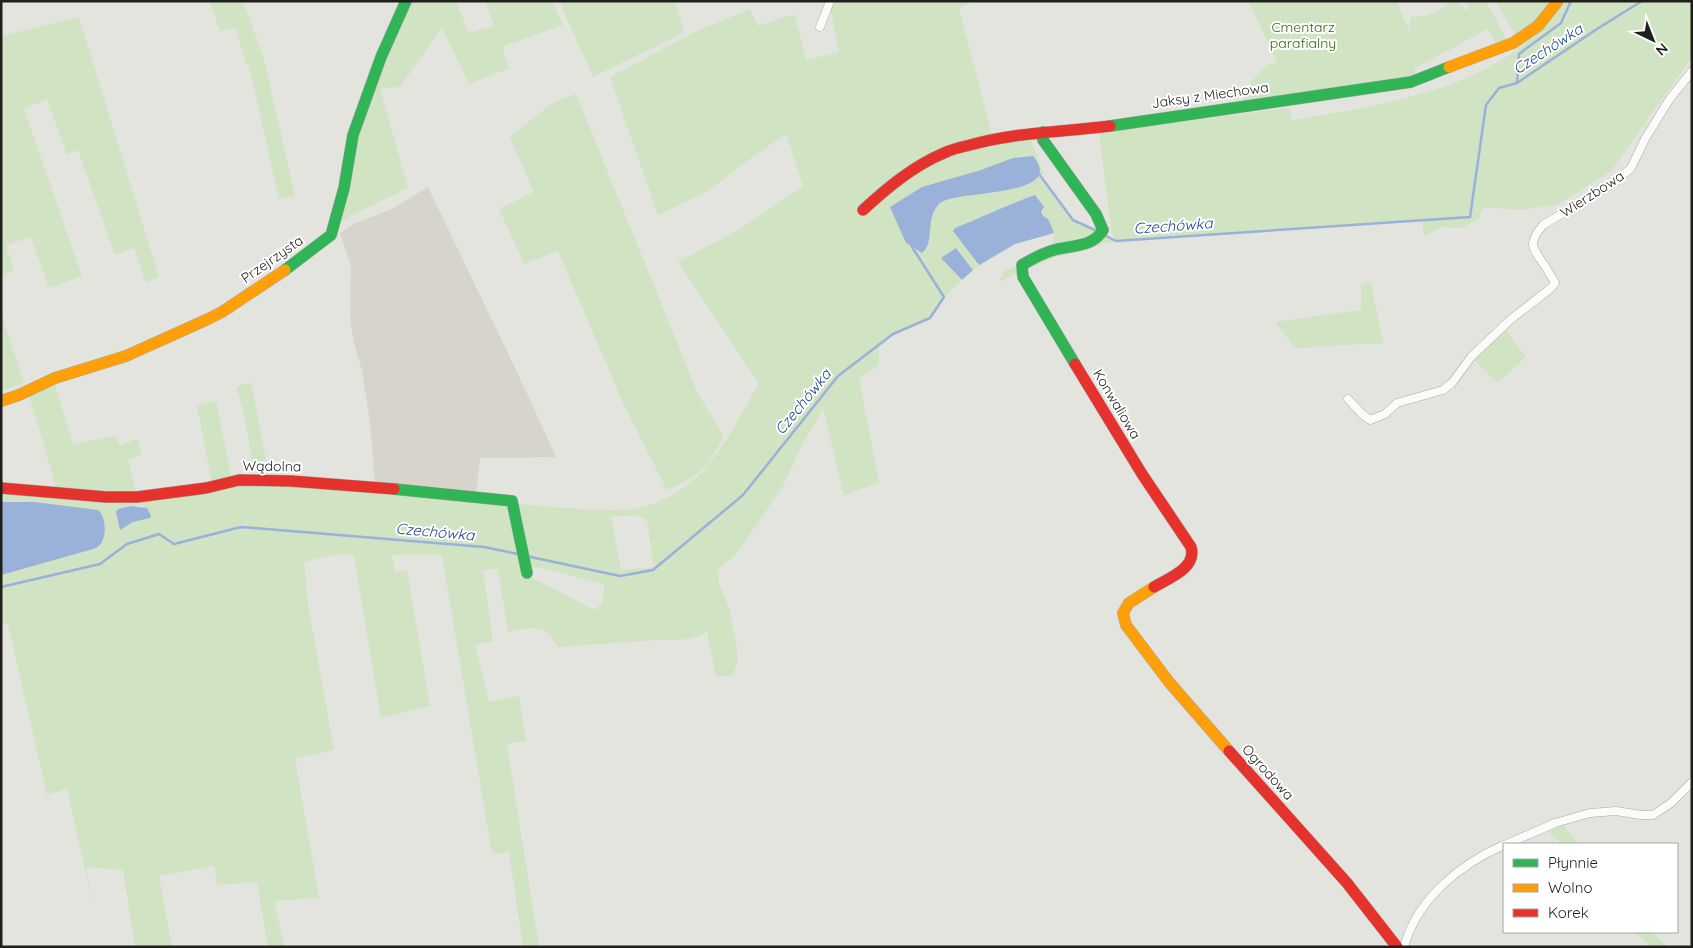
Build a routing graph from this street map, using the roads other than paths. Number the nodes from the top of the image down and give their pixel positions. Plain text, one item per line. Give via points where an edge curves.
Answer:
1 (406, 1) edge
2 (830, 1) edge
3 (1558, 1) edge
4 (820, 27) dead end
5 (1692, 72) edge
6 (1043, 132) junction
7 (863, 210) dead end
8 (1348, 399) dead end
9 (1, 400) edge
10 (1, 488) edge
11 (525, 568) dead end
12 (1123, 613) joint
13 (1692, 782) edge
14 (1510, 843) edge
15 (1503, 846) edge
16 (1398, 947) edge
17 (1404, 947) edge

1 - 9 street, Przejrzysta via 381,57 353,135 344,188 331,235 222,312 126,356 55,378
2 - 4 street
3 - 6 street, Jaksy z Miechowa via 1538,26 1513,43 1411,82 1093,128
5 - 8 street, Wierzbowa via 1669,100 1631,168 1614,183 1543,225 1535,235 1534,251 1555,283 1471,357 1452,383 1443,390 1397,403 1385,414 1370,420
6 - 7 street, Jaksy z Miechowa via 988,140 946,152 905,174
6 - 12 street, Konwaliowa via 1043,140 1103,230 1097,239 1088,243 1053,251 1022,265 1023,277 1142,474 1190,544 1193,555 1188,566 1129,603
10 - 11 street, Wądolna via 137,497 239,480 291,481 512,501
12 - 16 street, Ogrodowa via 1126,625 1169,682 1347,883
13 - 14 street via 1653,815 1616,811 1590,813 1555,823
15 - 17 street via 1456,872 1417,915

